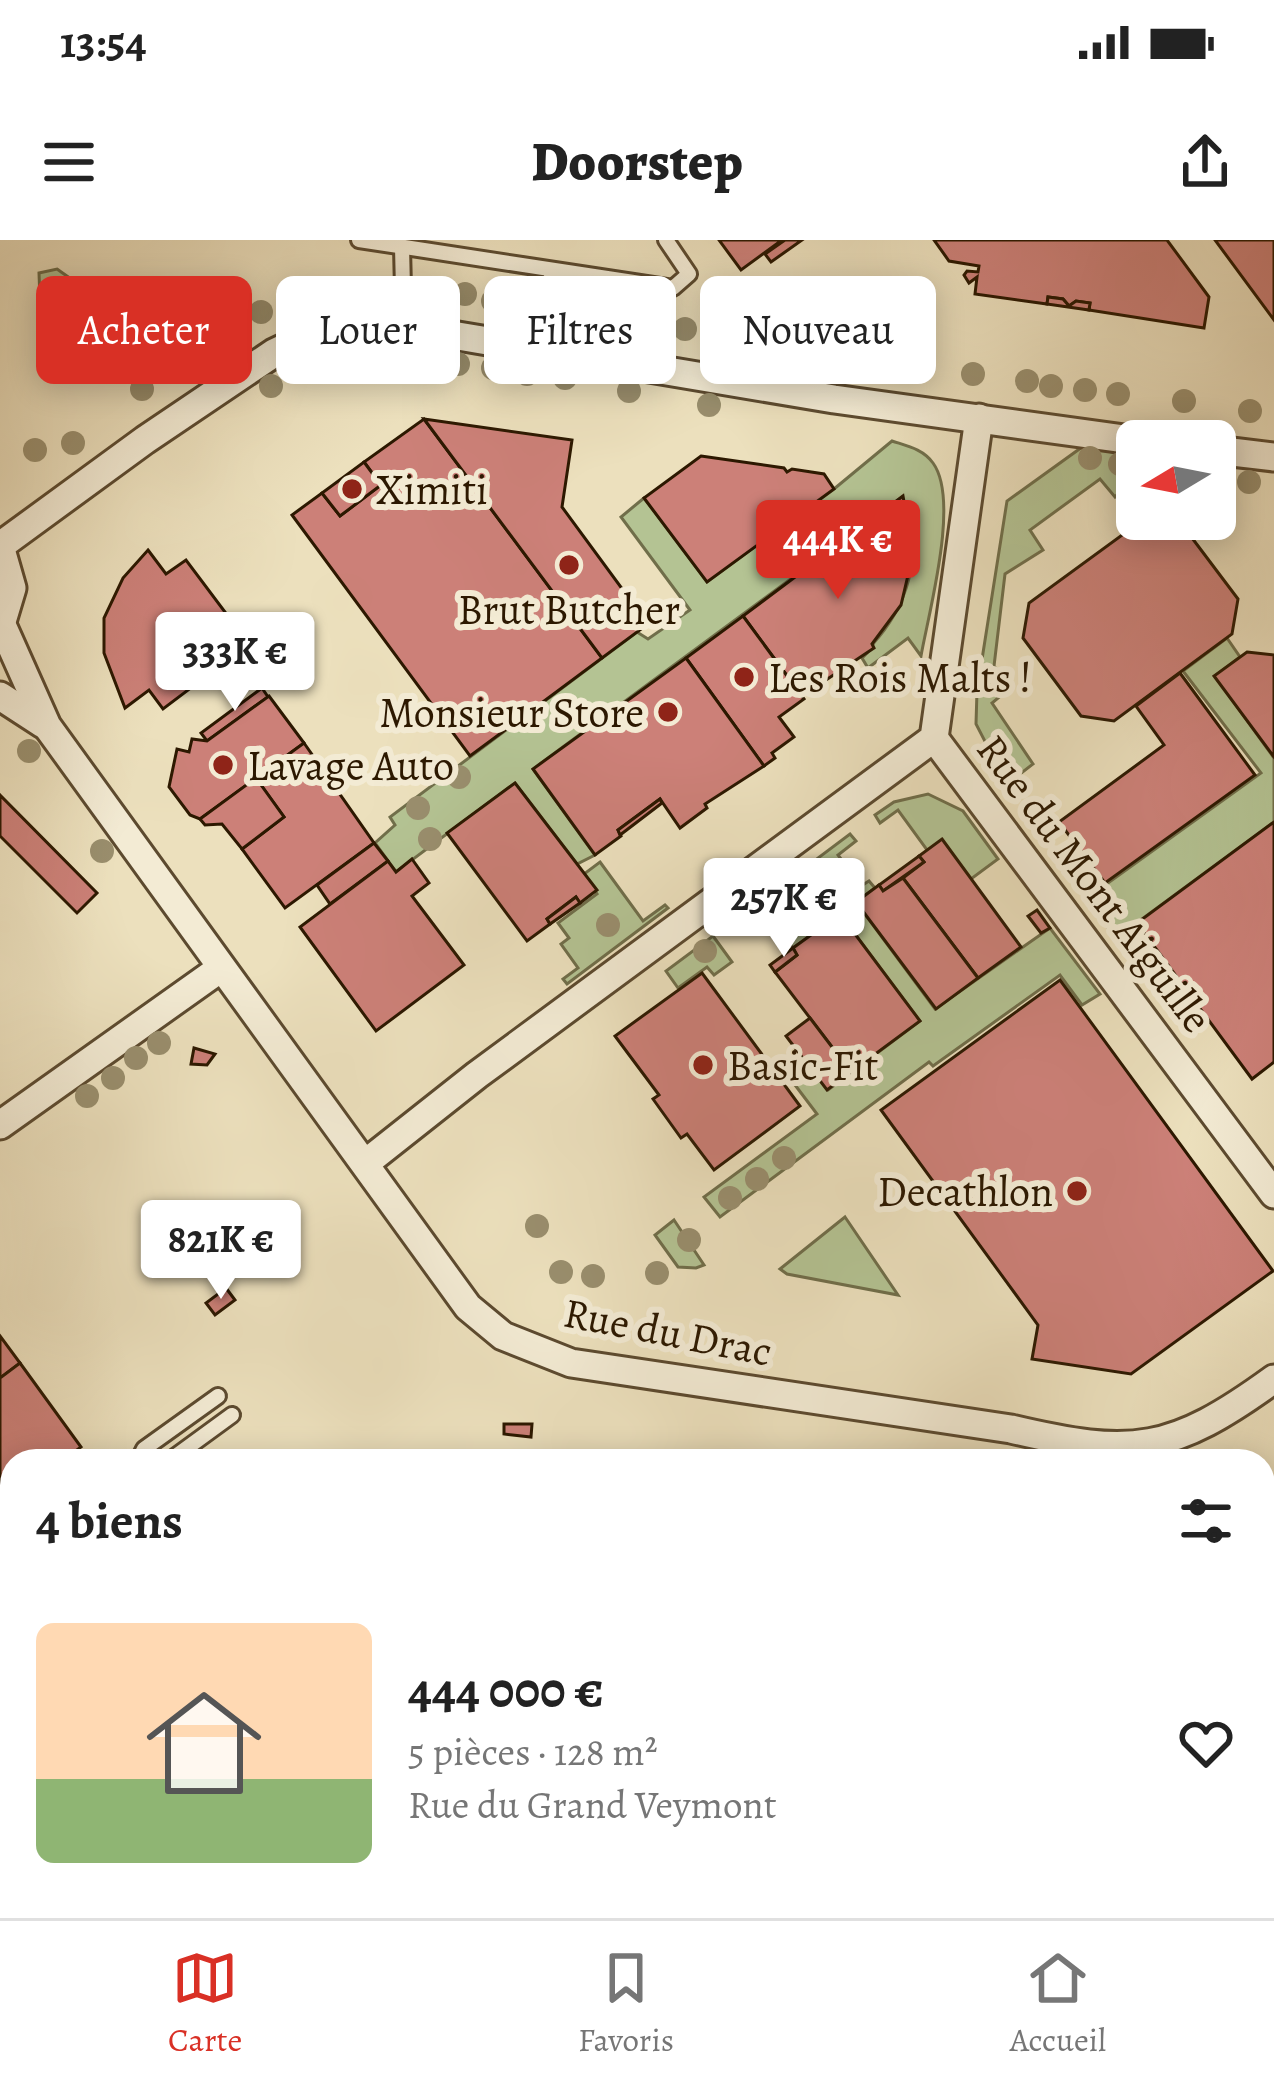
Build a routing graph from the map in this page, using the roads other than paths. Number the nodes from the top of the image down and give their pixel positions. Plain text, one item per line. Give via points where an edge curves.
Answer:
1 (359, 240) edge
2 (666, 240) edge
3 (402, 247) junction
4 (552, 270) junction
5 (403, 276) edge
6 (551, 276) edge
7 (276, 352) edge
8 (676, 373) edge
9 (979, 418) junction
10 (1116, 438) edge
11 (1236, 452) edge
12 (1274, 457) edge
13 (0, 546) edge
14 (1, 626) edge
15 (0, 696) edge
16 (46, 726) junction
17 (934, 738) junction
18 (220, 968) junction
19 (0, 1125) edge
20 (367, 1162) junction
21 (1274, 1194) edge
22 (1274, 1379) edge
23 (218, 1396) dead end
24 (232, 1415) dead end
25 (144, 1449) edge
26 (185, 1449) edge

1 - 3 lane
2 - 4 lane via 689,274 673,288
3 - 4 lane
3 - 5 lane
4 - 6 lane
7 - 13 street
8 - 9 street
9 - 10 street
9 - 17 street
11 - 12 street
13 - 14 street via 12,587
14 - 16 street
15 - 16 street
16 - 18 street, Rue du Drac
17 - 20 street
17 - 21 street, Rue du Mont Aiguille
18 - 19 street
18 - 20 street, Rue du Drac
20 - 22 street, Rue du Drac via 468,1307 503,1336 571,1363 1130,1447 1220,1418
23 - 25 lane
24 - 26 lane

